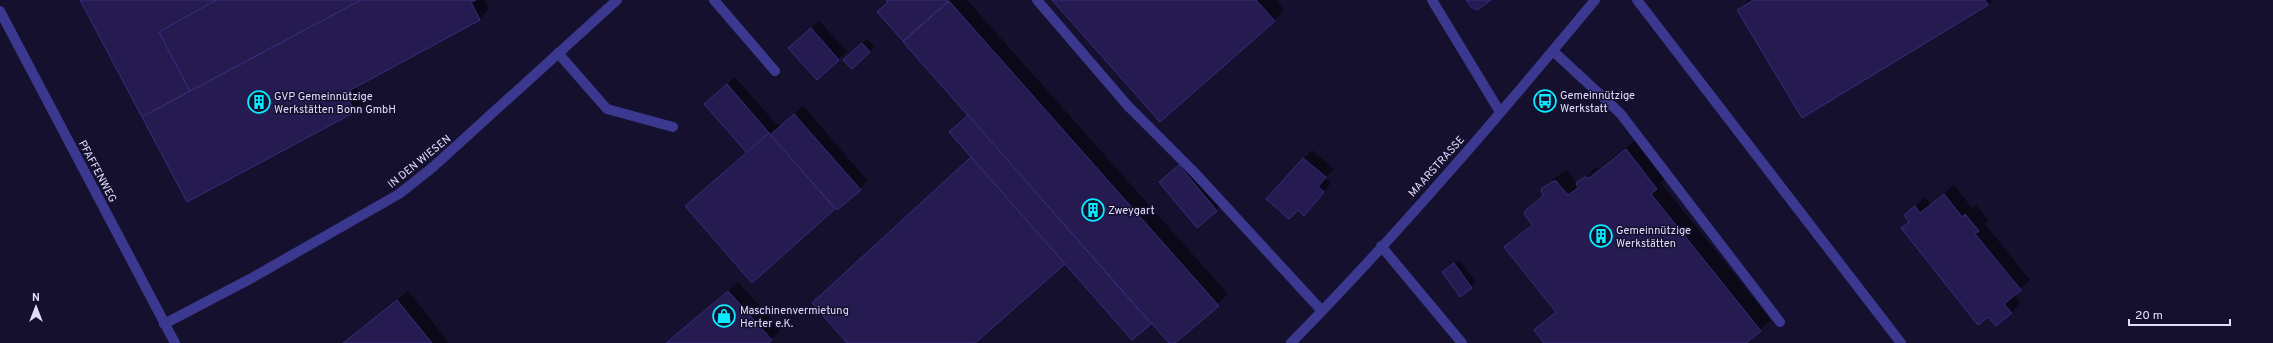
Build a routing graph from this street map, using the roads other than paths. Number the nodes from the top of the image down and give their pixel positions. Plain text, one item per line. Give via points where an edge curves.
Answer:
1 (617, 0) edge
2 (714, 0) edge
3 (1037, 0) edge
4 (1432, 0) edge
5 (1595, 0) edge
6 (1637, 0) edge
7 (0, 11) edge
8 (1552, 51) junction
9 (558, 54) junction
10 (775, 71) dead end
11 (1500, 112) junction
12 (673, 127) dead end
13 (1381, 246) junction
14 (1322, 311) junction
15 (1780, 322) dead end
16 (164, 324) junction
17 (175, 343) edge
18 (1291, 343) edge
19 (1462, 343) edge
20 (1901, 343) edge

1 - 9 street, IN DEN WIESEN
2 - 10 street
3 - 14 street via 1128,106 1194,172
4 - 11 street
5 - 8 street, MAARSTRASSE
6 - 20 street
7 - 16 street, PFAFFENWEG
8 - 11 street, MAARSTRASSE
8 - 15 street via 1620,113
9 - 12 street via 607,109
9 - 16 street, IN DEN WIESEN via 433,167 399,194 250,279
11 - 13 street, MAARSTRASSE
13 - 14 street, MAARSTRASSE
13 - 19 street
14 - 18 street, MAARSTRASSE
16 - 17 street, PFAFFENWEG

